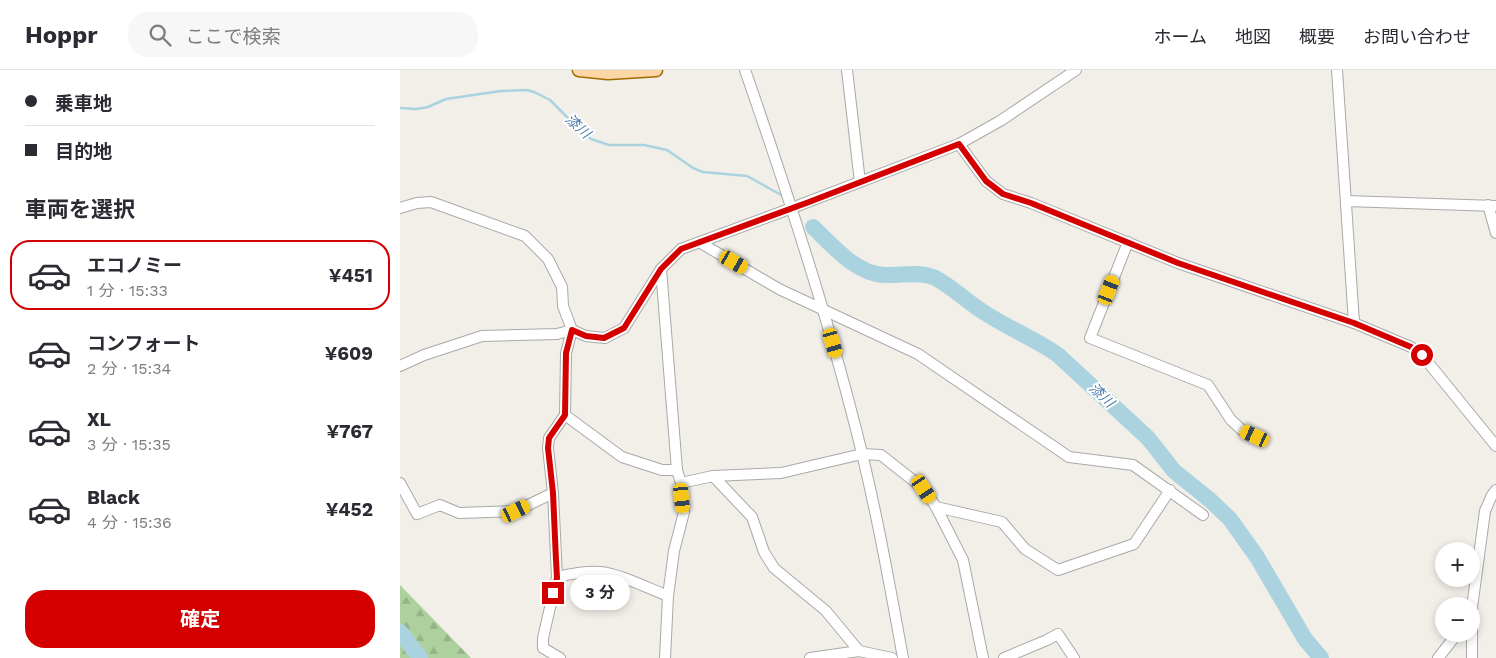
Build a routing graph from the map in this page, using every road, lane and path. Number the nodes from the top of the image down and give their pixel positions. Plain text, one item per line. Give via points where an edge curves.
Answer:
1 (580, 70) edge
2 (656, 70) edge
3 (745, 70) edge
4 (847, 70) edge
5 (1076, 70) edge
6 (1338, 70) edge
7 (959, 144) junction
8 (860, 182) junction
9 (1346, 201) junction
10 (1492, 205) edge
11 (400, 208) edge
12 (792, 208) junction
13 (1496, 234) edge
14 (699, 242) junction
15 (1128, 242) junction
16 (661, 269) junction
17 (824, 310) junction
18 (1354, 323) junction
19 (572, 330) junction
20 (400, 366) edge
21 (565, 415) junction
22 (1255, 436) dead end
23 (1496, 446) edge
24 (862, 454) junction
25 (677, 470) junction
26 (713, 476) junction
27 (400, 483) edge
28 (681, 483) junction
29 (1170, 490) junction
30 (1496, 490) edge
31 (553, 493) junction
32 (936, 507) junction
33 (1203, 515) dead end
34 (557, 578) junction
35 (668, 596) junction
36 (1473, 597) edge
37 (1451, 642) edge
38 (1472, 642) edge
39 (859, 651) junction
40 (560, 658) edge
41 (665, 658) edge
42 (810, 658) edge
43 (892, 658) edge
44 (903, 658) edge
45 (983, 658) edge
46 (1004, 658) edge
47 (1074, 658) edge
48 (1438, 658) edge
49 (1472, 658) edge

1 - 2 main road via 608,73
3 - 12 street
4 - 8 street
5 - 7 street
6 - 9 street
7 - 8 street
7 - 15 street via 986,181 1003,194
8 - 12 street
9 - 10 street
9 - 18 street
10 - 13 street
11 - 19 street via 431,202 525,236 548,260 562,287 563,306
12 - 14 street
12 - 17 street
14 - 16 street via 681,249
14 - 17 street via 779,289
15 - 18 street via 1178,263
15 - 22 street via 1090,338 1208,385 1231,420
16 - 19 street via 624,328 604,338
16 - 25 street
17 - 24 street
17 - 29 street via 918,354 1069,457 1133,465
18 - 23 street via 1411,347 1422,355
19 - 20 street via 557,334 482,336
19 - 21 street via 566,353
21 - 25 street via 622,457 662,470
21 - 31 street via 549,438
24 - 26 street via 781,473
24 - 32 street via 881,455 924,489
24 - 44 street
25 - 28 street
26 - 28 street
26 - 39 street via 752,517 764,552 774,568 826,611
27 - 31 street via 417,514 440,506 459,513 516,511
28 - 35 street via 684,512 674,551
29 - 32 street via 1134,544 1058,570 1025,548 1002,522
29 - 33 street
30 - 36 street via 1485,511
31 - 34 street
32 - 45 street via 964,560
34 - 35 street via 578,572 602,572
34 - 40 street via 543,648
35 - 41 street
37 - 48 street
38 - 49 street
39 - 42 street
39 - 43 street
46 - 47 street via 1058,634

